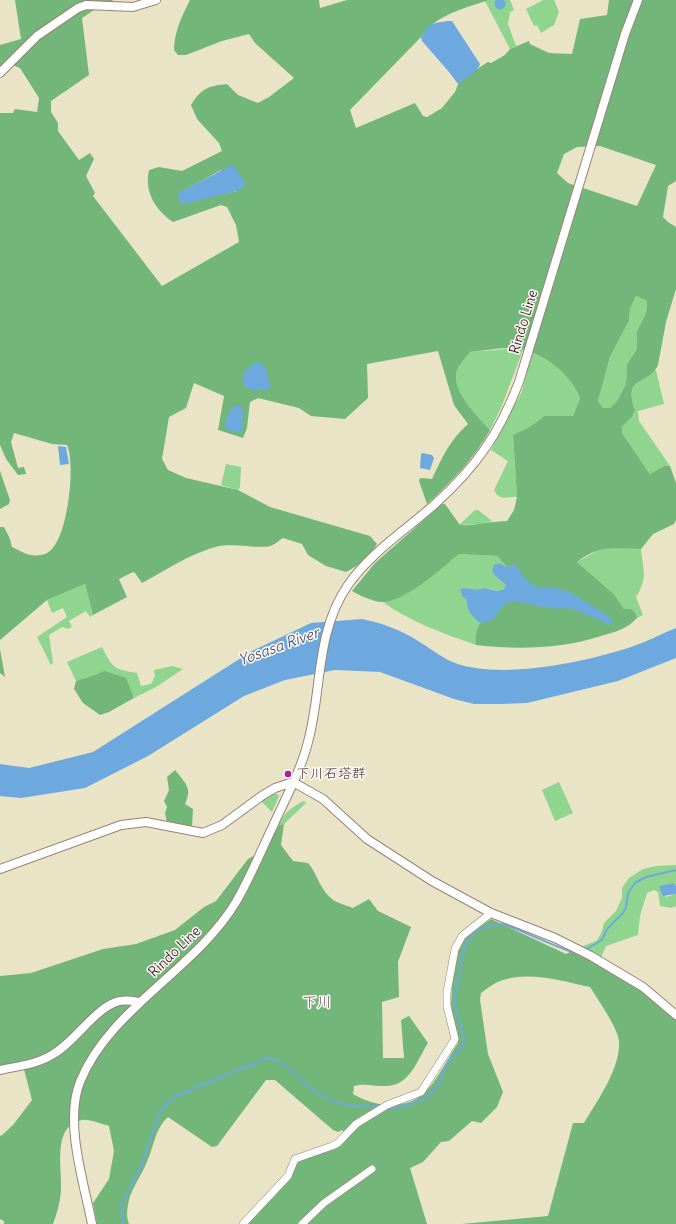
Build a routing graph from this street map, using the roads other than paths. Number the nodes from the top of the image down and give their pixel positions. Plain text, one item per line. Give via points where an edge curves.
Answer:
1 (156, 0) edge
2 (638, 0) edge
3 (0, 73) edge
4 (293, 782) junction
5 (0, 869) edge
6 (491, 913) junction
7 (140, 1002) junction
8 (676, 1015) edge
9 (0, 1070) edge
10 (372, 1170) dead end
11 (92, 1224) edge
12 (243, 1224) edge
13 (302, 1224) edge

1 - 3 street via 133,7 86,5 78,8 37,36
2 - 4 street, Rindo Line via 625,34 519,382 501,425 464,476 373,556 341,597 323,643 310,736
4 - 5 street via 275,788 213,830 203,833 134,822
4 - 6 street via 323,799 373,843 432,881
4 - 7 street, Rindo Line via 248,878 227,914 199,948
6 - 8 street via 555,938 591,956 643,987
6 - 12 street via 462,936 455,949 447,992 447,1006 454,1039 425,1088 416,1095 387,1105 360,1122 332,1146 295,1159 288,1176
7 - 9 street via 116,1002 104,1009 55,1053 39,1061
7 - 11 street, Rindo Line via 98,1048 79,1083 75,1101 76,1146
10 - 13 street via 324,1203

